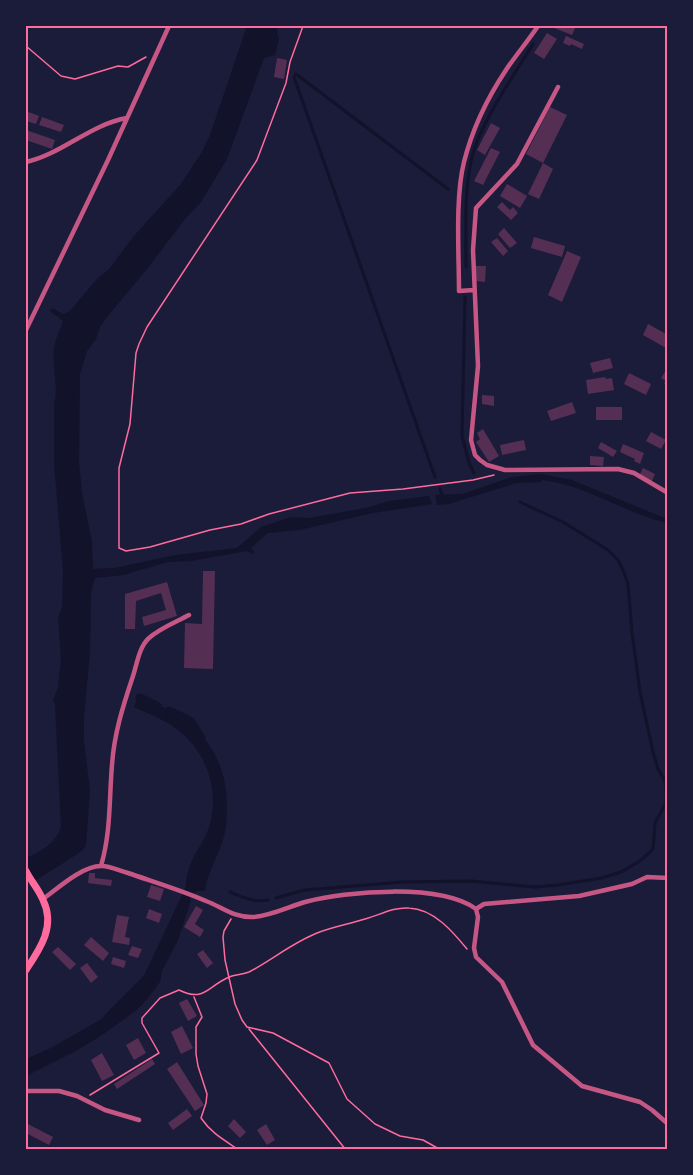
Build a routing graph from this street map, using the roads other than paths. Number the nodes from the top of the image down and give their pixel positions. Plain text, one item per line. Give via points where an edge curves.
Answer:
1 (169, 26) edge
2 (538, 26) edge
3 (558, 87) dead end
4 (127, 118) junction
5 (26, 162) edge
6 (474, 290) junction
7 (26, 330) edge
8 (668, 492) edge
9 (189, 615) dead end
10 (101, 866) junction
11 (26, 872) edge
12 (668, 878) edge
13 (43, 899) junction
14 (476, 909) junction
15 (26, 970) edge
16 (26, 1091) edge
17 (139, 1120) dead end
18 (668, 1124) edge

1 - 4 street
2 - 6 street via 488,102 464,162 459,291
3 - 6 street via 517,164 476,208
4 - 5 street
4 - 7 street
6 - 8 street via 478,366 471,430 475,455 487,465 513,471 618,469 634,473
9 - 10 street via 149,638 143,646 116,732 111,813
10 - 13 street via 76,875
10 - 14 street via 197,898 234,915 259,916 329,897 393,892 444,896
11 - 13 main road
12 - 14 street via 647,877 579,896 484,904
13 - 15 main road via 46,935
14 - 18 street via 476,957 502,982 538,1051 582,1086 640,1102
16 - 17 street via 59,1090

